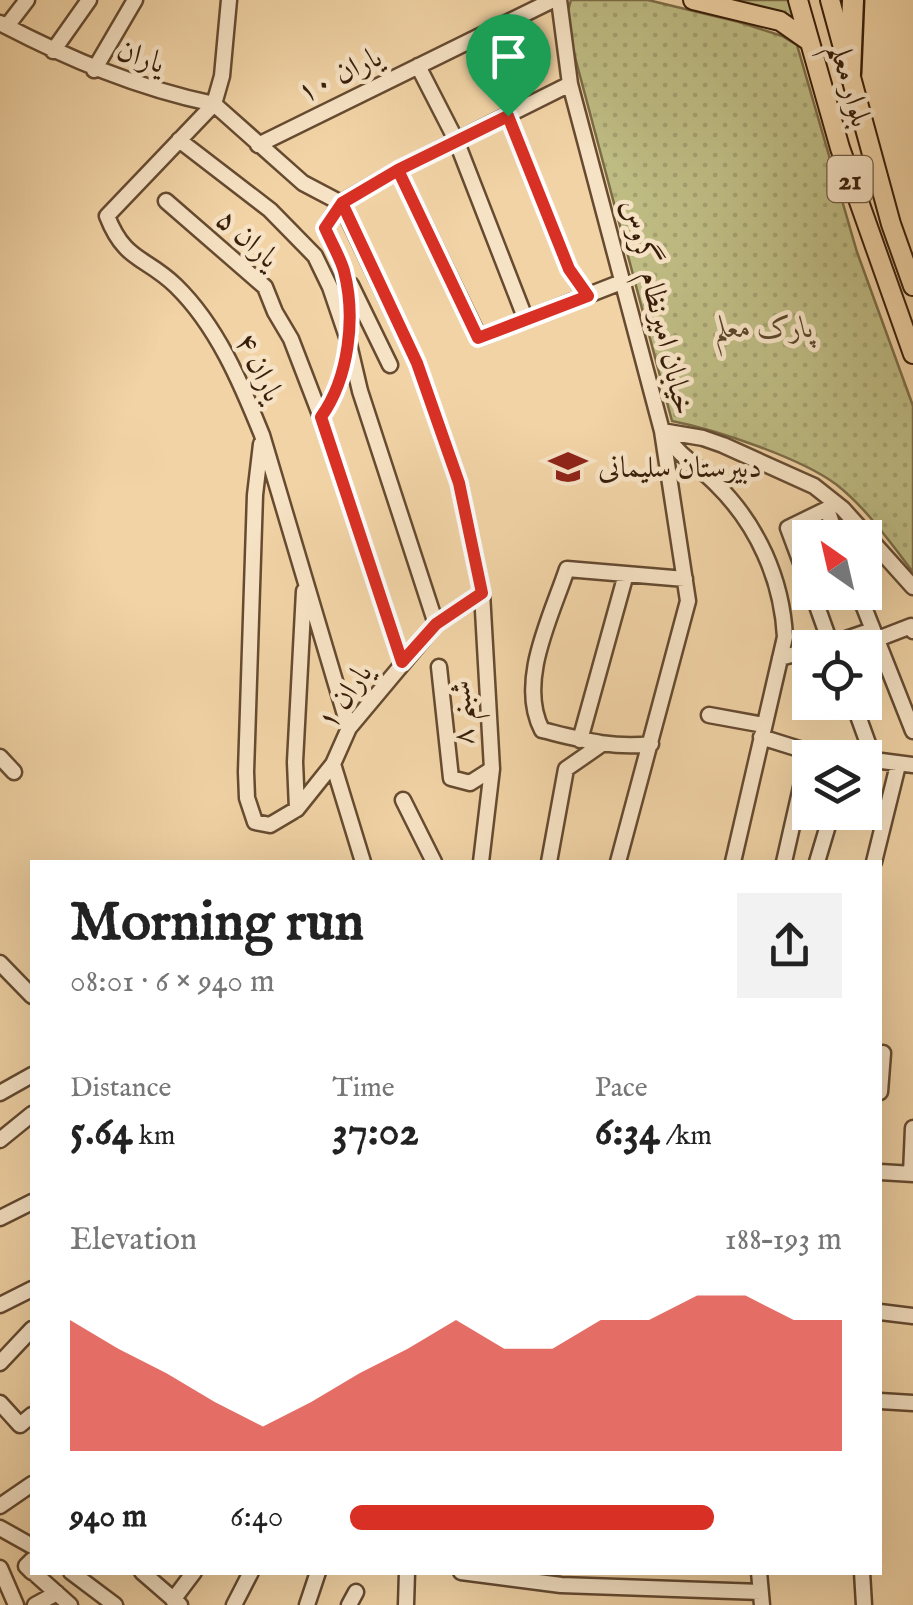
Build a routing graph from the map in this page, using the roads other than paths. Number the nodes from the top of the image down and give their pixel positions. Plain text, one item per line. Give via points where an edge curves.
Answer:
1 (27, 0) edge
2 (89, 0) edge
3 (135, 0) edge
4 (229, 0) edge
5 (556, 0) edge
6 (693, 0) edge
7 (798, 0) edge
8 (830, 0) edge
9 (853, 0) edge
10 (4, 24) edge
11 (810, 42) junction
12 (53, 51) junction
13 (418, 66) junction
14 (94, 70) junction
15 (850, 73) junction
16 (570, 84) junction
17 (214, 104) junction
18 (508, 116) junction
19 (179, 140) junction
20 (456, 140) junction
21 (258, 145) junction
22 (398, 170) junction
23 (166, 201) dead end
24 (342, 203) junction
25 (907, 256) edge
26 (344, 270) junction
27 (624, 280) junction
28 (913, 286) edge
29 (588, 296) junction
30 (526, 320) junction
31 (348, 340) junction
32 (913, 354) edge
33 (390, 365) dead end
34 (321, 417) junction
35 (662, 431) junction
36 (262, 435) junction
37 (805, 520) edge
38 (831, 520) edge
39 (626, 574) junction
40 (685, 579) junction
41 (305, 580) junction
42 (913, 586) edge
43 (482, 593) junction
44 (436, 624) junction
45 (913, 631) edge
46 (882, 633) edge
47 (792, 655) edge
48 (882, 657) edge
49 (780, 658) junction
50 (402, 662) junction
51 (439, 666) dead end
52 (710, 715) dead end
53 (349, 728) junction
54 (763, 731) junction
55 (913, 731) edge
56 (580, 740) junction
57 (602, 744) junction
58 (651, 744) junction
59 (792, 744) edge
60 (0, 756) edge
61 (333, 764) junction
62 (906, 765) edge
63 (492, 769) junction
64 (14, 772) dead end
65 (913, 776) edge
66 (403, 800) dead end
67 (297, 808) junction
68 (792, 827) edge
69 (827, 830) edge
70 (362, 860) edge
71 (433, 860) edge
72 (481, 860) edge
73 (549, 860) edge
74 (619, 860) edge
75 (733, 860) edge
76 (784, 860) edge
77 (818, 860) edge
78 (875, 860) edge
79 (0, 962) edge
80 (30, 994) edge
81 (883, 1053) dead end
82 (882, 1066) edge
83 (30, 1076) edge
84 (0, 1093) edge
85 (30, 1116) edge
86 (913, 1128) edge
87 (0, 1140) edge
88 (882, 1172) edge
89 (912, 1174) edge
90 (30, 1203) edge
91 (0, 1218) edge
92 (30, 1290) edge
93 (0, 1305) edge
94 (882, 1312) edge
95 (913, 1316) edge
96 (30, 1331) edge
97 (0, 1363) edge
98 (882, 1400) edge
99 (913, 1402) edge
100 (0, 1404) edge
101 (30, 1417) edge
102 (30, 1485) edge
103 (0, 1506) edge
104 (0, 1528) edge
105 (30, 1545) edge
106 (0, 1568) edge
107 (36, 1575) edge
108 (74, 1575) edge
109 (145, 1575) edge
110 (192, 1575) edge
111 (249, 1575) edge
112 (317, 1575) edge
113 (407, 1575) edge
114 (484, 1575) edge
115 (862, 1575) edge
116 (56, 1593) junction
117 (762, 1598) edge
118 (177, 1603) edge
119 (16, 1605) edge
120 (35, 1605) edge
121 (70, 1605) edge
122 (114, 1605) edge
123 (234, 1605) edge
124 (308, 1605) edge
125 (406, 1605) edge
126 (864, 1605) edge

1 - 10 street
2 - 12 street
3 - 14 street
4 - 17 street
5 - 13 street, یاران ۱۰
5 - 16 street, خیابان امیرنظام گروس
6 - 11 main road via 780,21
7 - 11 main road, بلوار معلم / 21
8 - 15 main road, بلوار معلم / 21
9 - 15 highway, 21
10 - 12 street, یاران
11 - 32 main road, بلوار معلم / 21
12 - 14 street, یاران
13 - 20 street
13 - 21 street, یاران ۱۰
14 - 17 street, یاران
15 - 25 main road, بلوار معلم / 21
16 - 18 street
16 - 27 street, خیابان امیرنظام گروس
17 - 19 street, یاران ۴
17 - 21 street
18 - 20 street
18 - 29 street via 569,269
19 - 31 street via 270,210 315,256
19 - 36 street, یاران ۴ via 107,216 117,242 176,285 207,322
20 - 22 street
20 - 30 street
21 - 24 street via 303,183
22 - 24 street
22 - 30 street via 478,338
23 - 34 street, یاران ۵ via 265,287
24 - 26 street via 325,228
24 - 43 street, شبنم ۸ via 417,363 459,483
25 - 28 main road, بلوار معلم / 21
26 - 31 street
26 - 33 street
27 - 29 street
27 - 35 street, خیابان امیرنظام گروس
29 - 30 street
31 - 34 street via 341,376
31 - 44 street
34 - 50 street, یاران ۵
35 - 40 street, خیابان امیرنظام گروس
35 - 42 street via 703,438 814,486
35 - 49 street via 679,455 746,514 784,617
36 - 41 street, یاران ۴
36 - 67 street via 248,798 255,822 270,825
37 - 38 street via 827,510
39 - 40 street
39 - 56 street
39 - 56 street via 567,568 531,680 532,712 542,730
40 - 58 street, خیابان امیرنظام گروس via 688,601
41 - 53 street, یاران ۴
41 - 67 street
43 - 44 street, یاران ۱
43 - 63 street, شبنم ۸
44 - 50 street, یاران ۱
45 - 46 street via 911,626
47 - 49 street
48 - 55 street
49 - 54 street
50 - 53 street, یاران ۱
51 - 63 street via 451,778 470,784
52 - 54 street
53 - 61 street, یاران ۱
54 - 59 street
54 - 75 street
56 - 57 street
57 - 58 street
57 - 73 street via 566,769
58 - 74 street, خیابان امیرنظام گروس
60 - 64 street
61 - 67 street, یاران ۱
61 - 70 street
62 - 65 street
62 - 78 street
63 - 72 street, شبنم ۸
66 - 71 street
68 - 76 street
69 - 77 street
79 - 80 street
81 - 82 street
83 - 84 street
85 - 87 street
86 - 89 street
88 - 89 street
90 - 91 street
92 - 93 street
94 - 95 street
96 - 97 street
98 - 99 street
100 - 101 street via 20,1425
102 - 103 street
104 - 105 street
106 - 119 street
107 - 116 street
108 - 122 street
109 - 118 street
110 - 118 street
111 - 123 street
112 - 124 street
113 - 125 street
114 - 117 street
115 - 126 street
116 - 120 street
116 - 121 street

